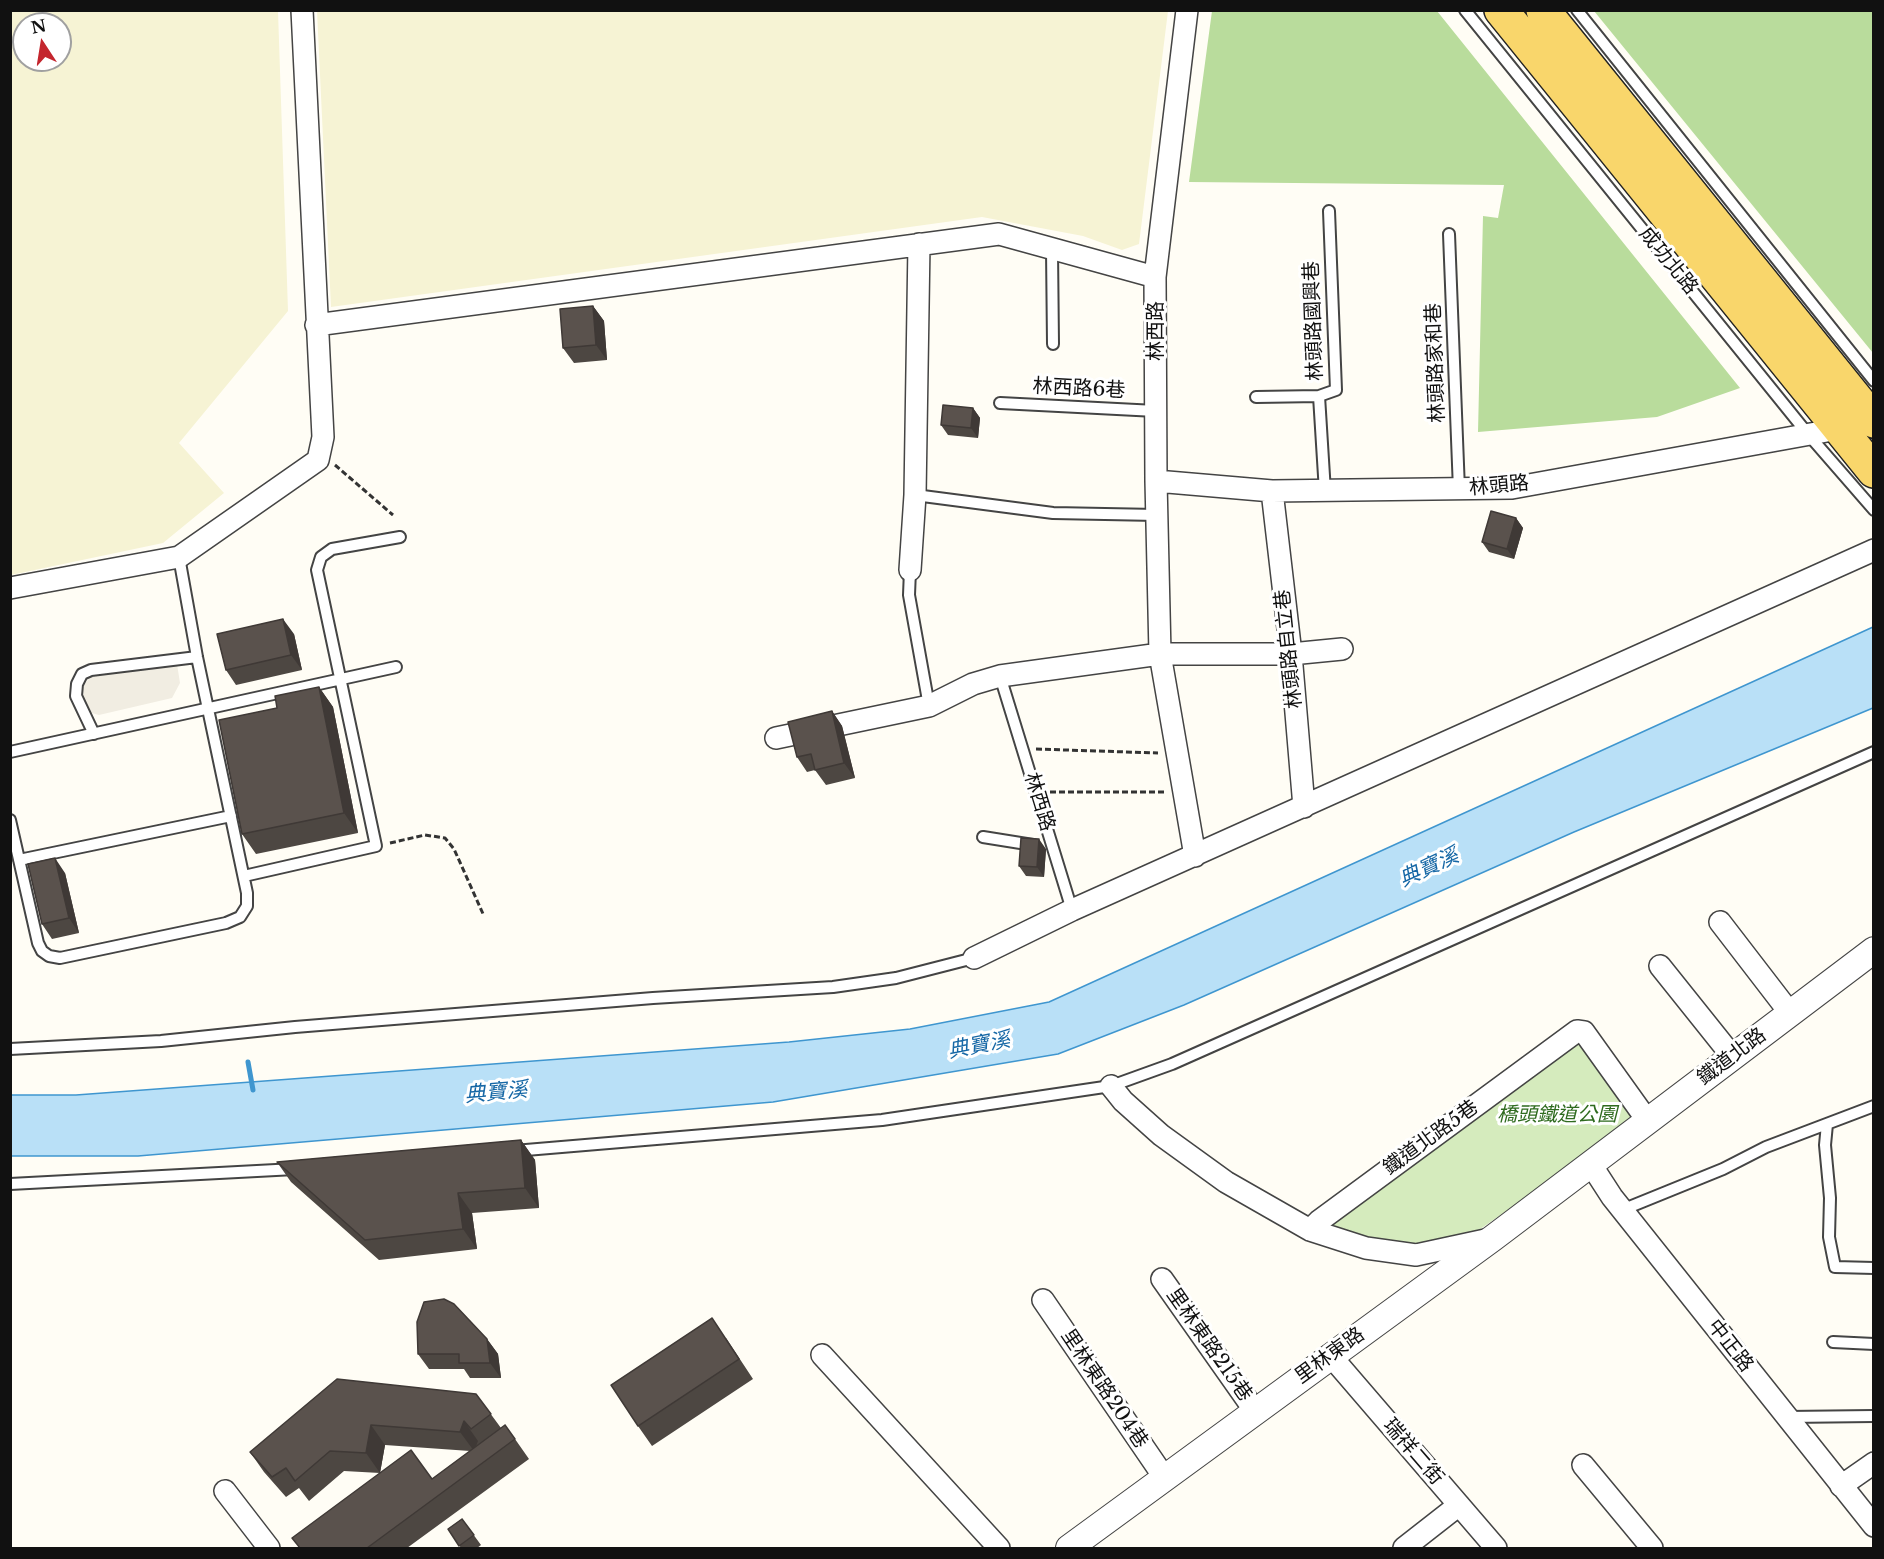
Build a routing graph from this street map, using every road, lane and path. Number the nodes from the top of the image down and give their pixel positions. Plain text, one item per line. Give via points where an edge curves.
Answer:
1 (302, 10) edge
2 (1187, 10) edge
3 (1465, 10) edge
4 (1501, 10) edge
5 (1543, 10) edge
6 (1576, 10) edge
7 (1329, 211) dead end
8 (1449, 234) dead end
9 (919, 244) junction
10 (1052, 250) junction
11 (1155, 277) junction
12 (316, 325) junction
13 (1053, 344) dead end
14 (1874, 381) edge
15 (1319, 396) junction
16 (1257, 397) dead end
17 (1000, 403) dead end
18 (1156, 411) junction
19 (1874, 421) edge
20 (1874, 427) edge
21 (1823, 431) junction
22 (320, 451) junction
23 (1874, 471) edge
24 (1156, 481) junction
25 (1459, 490) junction
26 (1272, 491) junction
27 (1325, 492) junction
28 (915, 495) junction
29 (1874, 510) edge
30 (393, 515) dead end
31 (1157, 516) junction
32 (400, 537) dead end
33 (1874, 550) edge
34 (179, 557) junction
35 (910, 570) joint
36 (10, 588) edge
37 (1342, 649) dead end
38 (1160, 654) junction
39 (1291, 654) junction
40 (196, 657) junction
41 (396, 668) dead end
42 (1000, 676) junction
43 (340, 680) junction
44 (929, 705) junction
45 (208, 709) junction
46 (94, 734) junction
47 (776, 738) dead end
48 (1022, 748) junction
49 (10, 752) edge
50 (1874, 752) edge
51 (1177, 754) junction
52 (1184, 791) junction
53 (1036, 792) junction
54 (1304, 807) junction
55 (231, 816) junction
56 (10, 820) edge
57 (983, 837) dead end
58 (376, 846) junction
59 (1053, 848) junction
60 (1195, 856) junction
61 (19, 860) junction
62 (244, 876) junction
63 (1072, 910) junction
64 (484, 916) dead end
65 (1720, 922) dead end
66 (1874, 950) edge
67 (974, 958) joint
68 (1660, 966) dead end
69 (1790, 1013) junction
70 (10, 1049) edge
71 (1732, 1056) junction
72 (1111, 1086) junction
73 (1874, 1106) edge
74 (1647, 1120) junction
75 (1827, 1124) junction
76 (507, 1152) edge
77 (1590, 1163) junction
78 (306, 1169) edge
79 (10, 1184) edge
80 (1622, 1210) junction
81 (1310, 1230) junction
82 (1493, 1238) junction
83 (1874, 1268) edge
84 (1162, 1279) dead end
85 (1043, 1300) dead end
86 (1833, 1342) dead end
87 (1874, 1344) edge
88 (822, 1355) dead end
89 (1330, 1355) junction
90 (1256, 1411) junction
91 (1874, 1416) edge
92 (1787, 1417) junction
93 (1874, 1463) edge
94 (1584, 1465) dead end
95 (1164, 1478) junction
96 (1841, 1486) junction
97 (225, 1491) dead end
98 (1459, 1505) junction
99 (1874, 1526) edge
100 (268, 1548) edge
101 (999, 1548) edge
102 (1069, 1548) edge
103 (1404, 1548) edge
104 (1496, 1548) edge
105 (1652, 1548) edge

1 - 12 street
2 - 11 street, 林西路
3 - 21 lane, 成功北路
4 - 21 main road, 成功北路
5 - 19 main road
6 - 14 lane
7 - 15 lane, 林頭路國興巷 via 1336,390
8 - 25 lane, 林頭路家和巷
9 - 10 street via 999,234
9 - 12 street
9 - 28 street
10 - 11 street
10 - 13 lane
11 - 18 street, 林西路
12 - 22 street
15 - 16 lane
15 - 27 lane, 林頭路國興巷
17 - 18 lane, 林西路6巷
18 - 24 street, 林西路
20 - 21 street
21 - 23 main road, 成功北路
21 - 25 street, 林頭路 via 1512,488
21 - 29 lane, 成功北路
22 - 30 path
22 - 34 street via 318,460
24 - 26 street, 林頭路
24 - 31 street, 林西路
25 - 27 street, 林頭路
26 - 27 street, 林頭路
26 - 39 street, 林頭路自立巷
28 - 31 lane via 1053,513
28 - 35 street
31 - 38 street, 林西路
32 - 43 lane via 332,549 321,556 317,570
33 - 54 street
34 - 36 street
34 - 40 lane
35 - 44 lane via 909,595
37 - 39 street
38 - 39 street
38 - 42 street
38 - 51 street, 林西路
39 - 54 street, 林頭路自立巷
40 - 45 lane
40 - 46 lane via 82,674 76,696
41 - 43 lane
42 - 44 street
42 - 48 lane, 林西路
43 - 45 lane
43 - 58 lane
44 - 47 street
45 - 46 lane
45 - 55 lane
46 - 49 lane
48 - 51 path
48 - 53 lane, 林西路
50 - 72 lane via 1173,1064
51 - 52 street, 林西路
52 - 53 path
52 - 60 street, 林西路
53 - 59 lane, 林西路
54 - 60 street
55 - 61 lane
55 - 62 lane
56 - 61 lane
57 - 59 lane
58 - 62 lane
58 - 64 path via 425,835 444,838 454,849
59 - 63 lane, 林西路
60 - 63 street
61 - 62 lane via 38,943 42,951 60,958 240,917 247,906
63 - 67 street
65 - 69 street
66 - 69 street, 鐵道北路
67 - 70 lane via 896,978 833,987 629,1000 161,1041
68 - 71 street
69 - 71 street, 鐵道北路
71 - 74 street, 鐵道北路
72 - 76 lane via 882,1119
72 - 81 street via 1161,1135 1226,1182
73 - 75 lane
74 - 77 street, 鐵道北路
74 - 81 street, 鐵道北路5巷 via 1584,1032 1576,1031
75 - 80 lane
75 - 83 lane via 1828,1237 1835,1267
77 - 80 street, 中正路
77 - 82 street, 里林東路
78 - 79 lane
80 - 92 street, 中正路
81 - 82 street via 1366,1248 1416,1255
82 - 89 street, 里林東路
84 - 90 street, 里林東路215巷
85 - 95 street, 里林東路204巷
86 - 87 lane
88 - 101 street
89 - 90 street, 里林東路
89 - 98 street, 瑞祥二街
90 - 95 street, 里林東路
91 - 92 lane
92 - 96 street, 中正路
93 - 96 street
94 - 105 street
95 - 102 street, 里林東路
96 - 99 street, 中正路
97 - 100 street
98 - 103 street
98 - 104 street, 瑞祥二街

